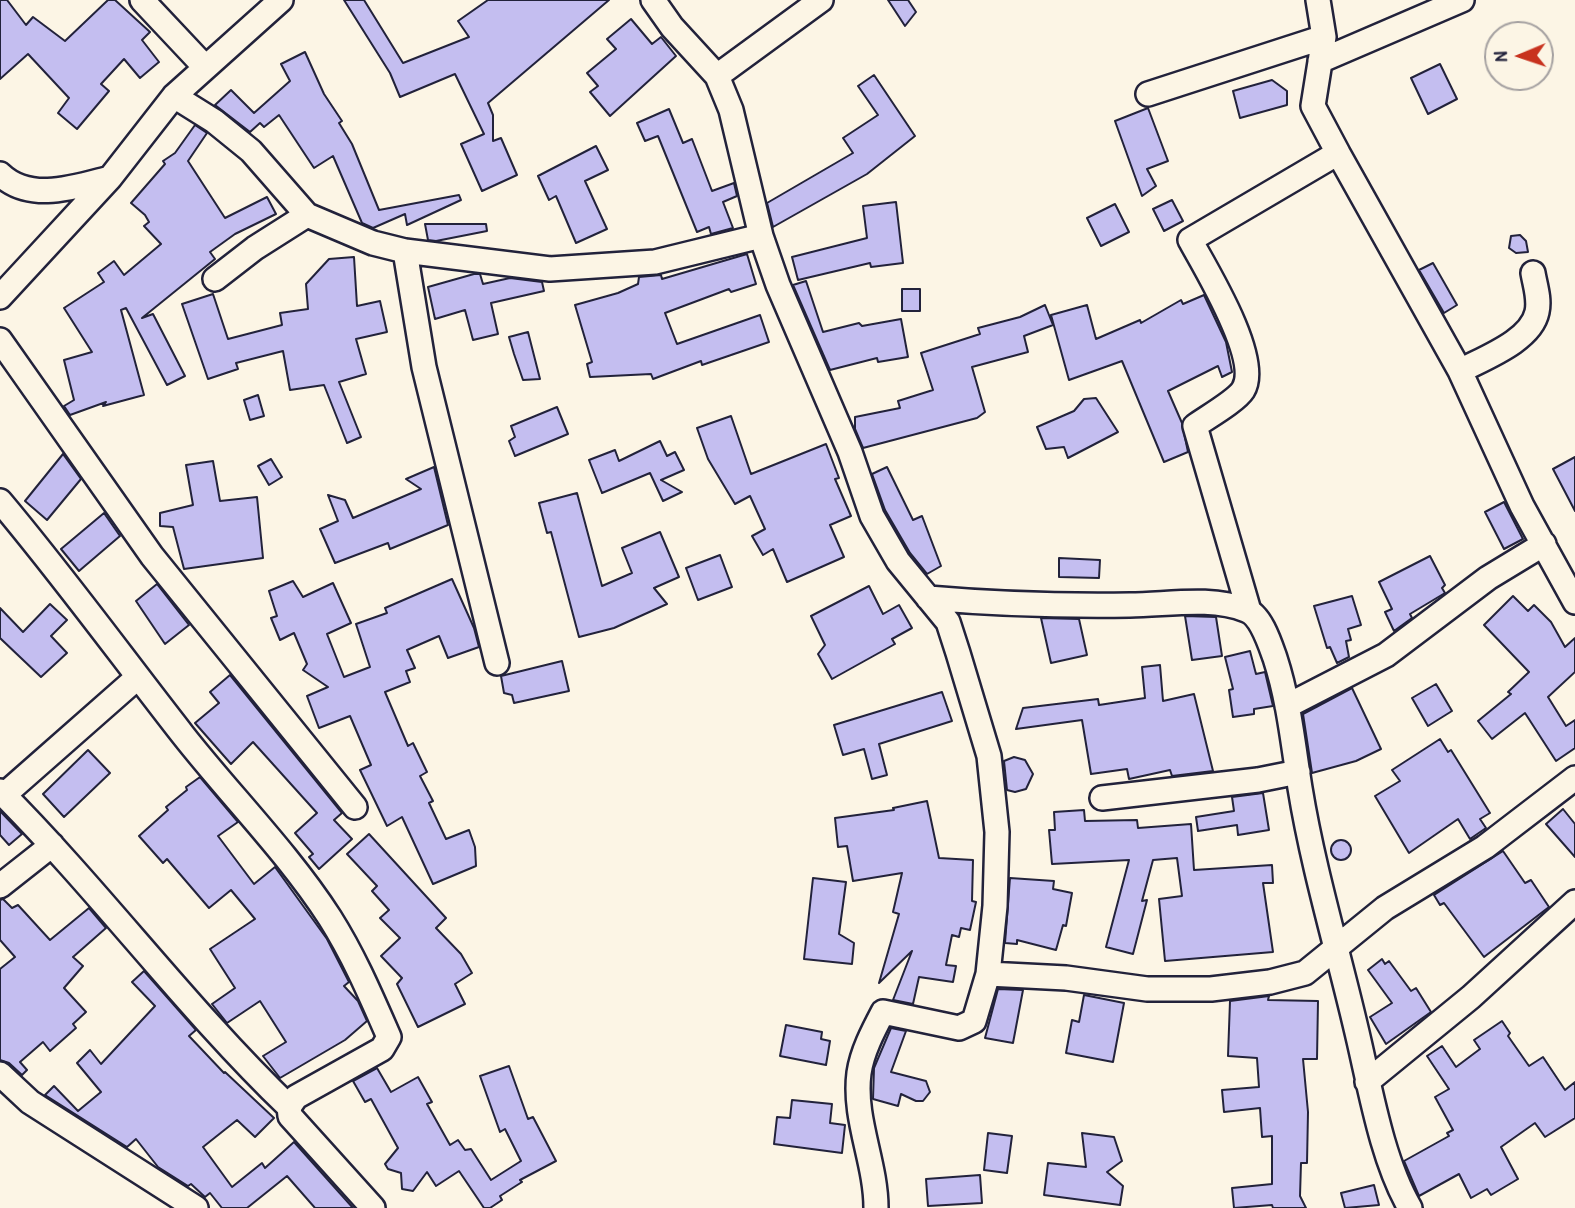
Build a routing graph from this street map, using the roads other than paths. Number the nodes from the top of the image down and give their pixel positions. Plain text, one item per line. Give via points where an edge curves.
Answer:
1 (142, 0) edge
2 (281, 0) edge
3 (653, 0) edge
4 (821, 0) edge
5 (1318, 0) edge
6 (1462, 0) edge
7 (1324, 37) junction
8 (1320, 61) junction
9 (205, 67) junction
10 (717, 76) junction
11 (1148, 94) dead end
12 (174, 96) junction
13 (1338, 153) junction
14 (0, 174) edge
15 (110, 178) junction
16 (307, 215) junction
17 (761, 236) junction
18 (405, 251) junction
19 (1533, 273) dead end
20 (215, 279) dead end
21 (0, 297) edge
22 (0, 340) edge
23 (1460, 371) junction
24 (0, 501) edge
25 (1544, 544) junction
26 (1566, 563) edge
27 (928, 598) junction
28 (1575, 602) edge
29 (1249, 611) junction
30 (497, 663) dead end
31 (138, 677) junction
32 (1287, 706) junction
33 (1298, 772) junction
34 (1575, 778) edge
35 (2, 793) edge
36 (1102, 798) dead end
37 (355, 807) dead end
38 (52, 845) junction
39 (0, 886) edge
40 (1575, 902) edge
41 (1336, 946) junction
42 (988, 974) junction
43 (0, 1074) edge
44 (1367, 1082) junction
45 (289, 1107) junction
46 (196, 1208) edge
47 (373, 1208) edge
48 (876, 1208) edge
49 (1410, 1208) edge

1 - 9 street
2 - 9 street
3 - 10 street
4 - 10 street
5 - 7 street
6 - 8 street
7 - 8 street
7 - 11 street
8 - 13 street via 1313,106
9 - 12 street
10 - 17 street via 731,110
12 - 15 street
12 - 16 street via 251,151
13 - 23 street
13 - 29 street via 1190,240 1223,300 1249,366 1243,390 1195,426
14 - 15 street via 9,183 32,190 60,191
15 - 21 street
16 - 18 street via 373,243
16 - 20 street
17 - 18 street via 654,262 550,269
17 - 27 street via 872,516 898,561
18 - 30 street via 424,367
19 - 23 street via 1537,314 1526,331
22 - 37 street via 152,556
23 - 25 street
24 - 31 street via 58,569
25 - 26 street
25 - 32 street via 1488,578 1387,655
26 - 28 street
27 - 29 street via 1007,605 1229,605
27 - 42 street via 948,622 989,756 996,832
29 - 32 street via 1266,634
31 - 35 street
31 - 45 street via 329,916 359,967 389,1037 383,1049 296,1097
32 - 33 street
33 - 36 street
33 - 41 street
34 - 41 street via 1485,847 1385,908
35 - 38 street
38 - 39 street
38 - 45 street via 214,1030
40 - 44 street via 1471,997
41 - 42 street via 1305,973 1211,989 1147,989
41 - 44 street
42 - 48 street via 974,1021 959,1028 883,1012 868,1041 859,1073 859,1112 876,1184
43 - 46 street via 30,1102
44 - 49 street via 1394,1174
45 - 47 street via 289,1116

